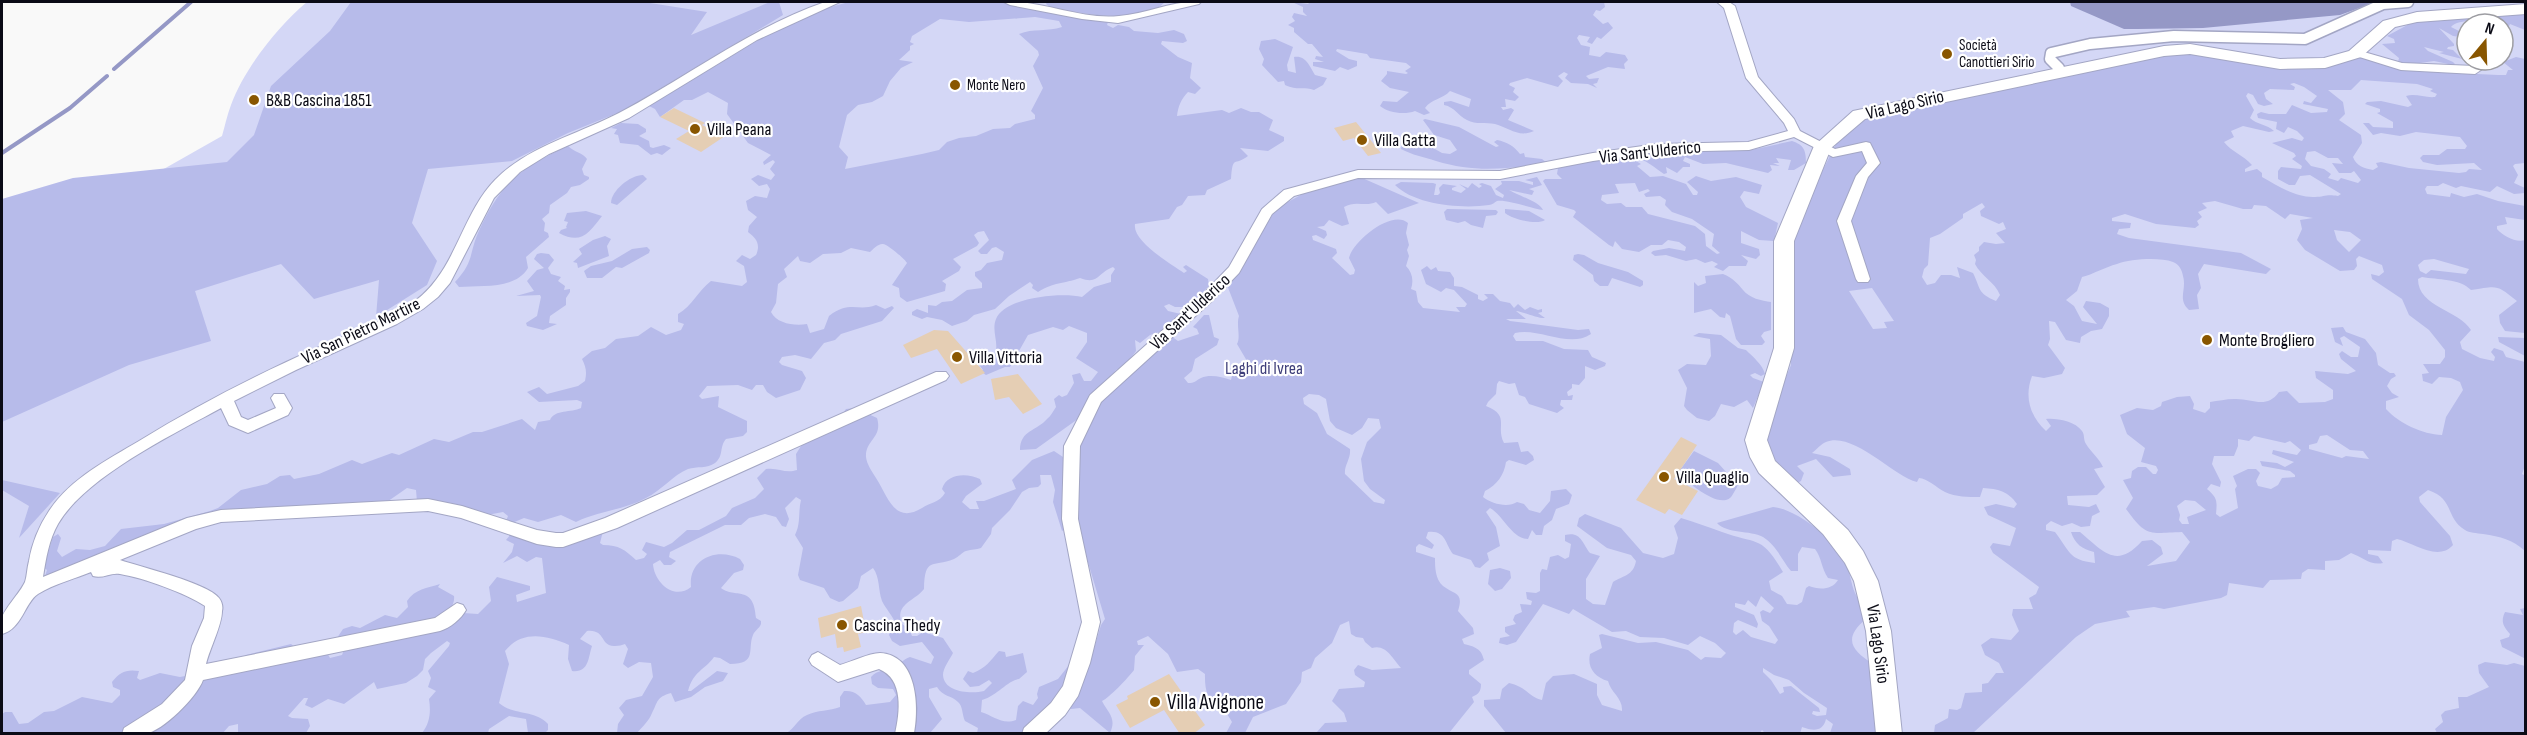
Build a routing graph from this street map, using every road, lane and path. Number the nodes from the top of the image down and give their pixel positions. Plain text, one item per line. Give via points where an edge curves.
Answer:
1 (834, 2) edge
2 (1010, 2) edge
3 (1195, 2) edge
4 (1722, 2) edge
5 (2408, 2) edge
6 (2520, 10) edge
7 (2356, 53) junction
8 (2058, 68) dead end
9 (2455, 69) edge
10 (1795, 133) junction
11 (1823, 146) junction
12 (1863, 279) dead end
13 (941, 376) dead end
14 (279, 398) dead end
15 (225, 399) junction
16 (27, 594) junction
17 (457, 610) dead end
18 (2, 627) edge
19 (818, 660) dead end
20 (195, 674) junction
21 (131, 734) edge
22 (904, 734) edge
23 (1031, 734) edge
24 (1889, 734) edge

1 - 15 street, Via San Pietro Martire via 781,23 621,117 538,154 501,182 483,202 450,273 426,300 378,327
2 - 3 street via 1118,20
4 - 10 street via 1729,6 1752,78
5 - 8 street via 2383,4 2305,39 2204,36 2090,44 2051,53 2050,59
6 - 7 main road, Via Lago Sirio via 2416,17 2389,24
7 - 9 street via 2401,66
7 - 11 main road, Via Lago Sirio via 2332,61 2280,64 2190,50 2164,51 1859,115
10 - 11 street
10 - 23 street, Via Sant'Ulderico via 1749,146 1657,148 1500,175 1358,174 1289,193 1267,212 1234,270 1095,399 1072,446 1070,519 1091,622 1071,690 1058,709
11 - 12 street via 1833,153 1866,146 1874,163 1862,176 1844,221
11 - 24 main road, Via Lago Sirio via 1784,241 1784,348 1756,440 1767,467 1825,520 1861,568 1875,607
13 - 16 street via 611,524 563,540 537,537 428,505 221,516 193,523
14 - 15 street via 283,411 248,427 235,421
15 - 16 street, Via San Pietro Martire via 124,457 65,502 43,537
16 - 18 street, Via San Pietro Martire
16 - 20 street via 118,566 197,592 214,608
17 - 20 street via 440,624
19 - 22 street via 838,674 880,661 894,668 909,699
20 - 21 street via 193,684 177,703

